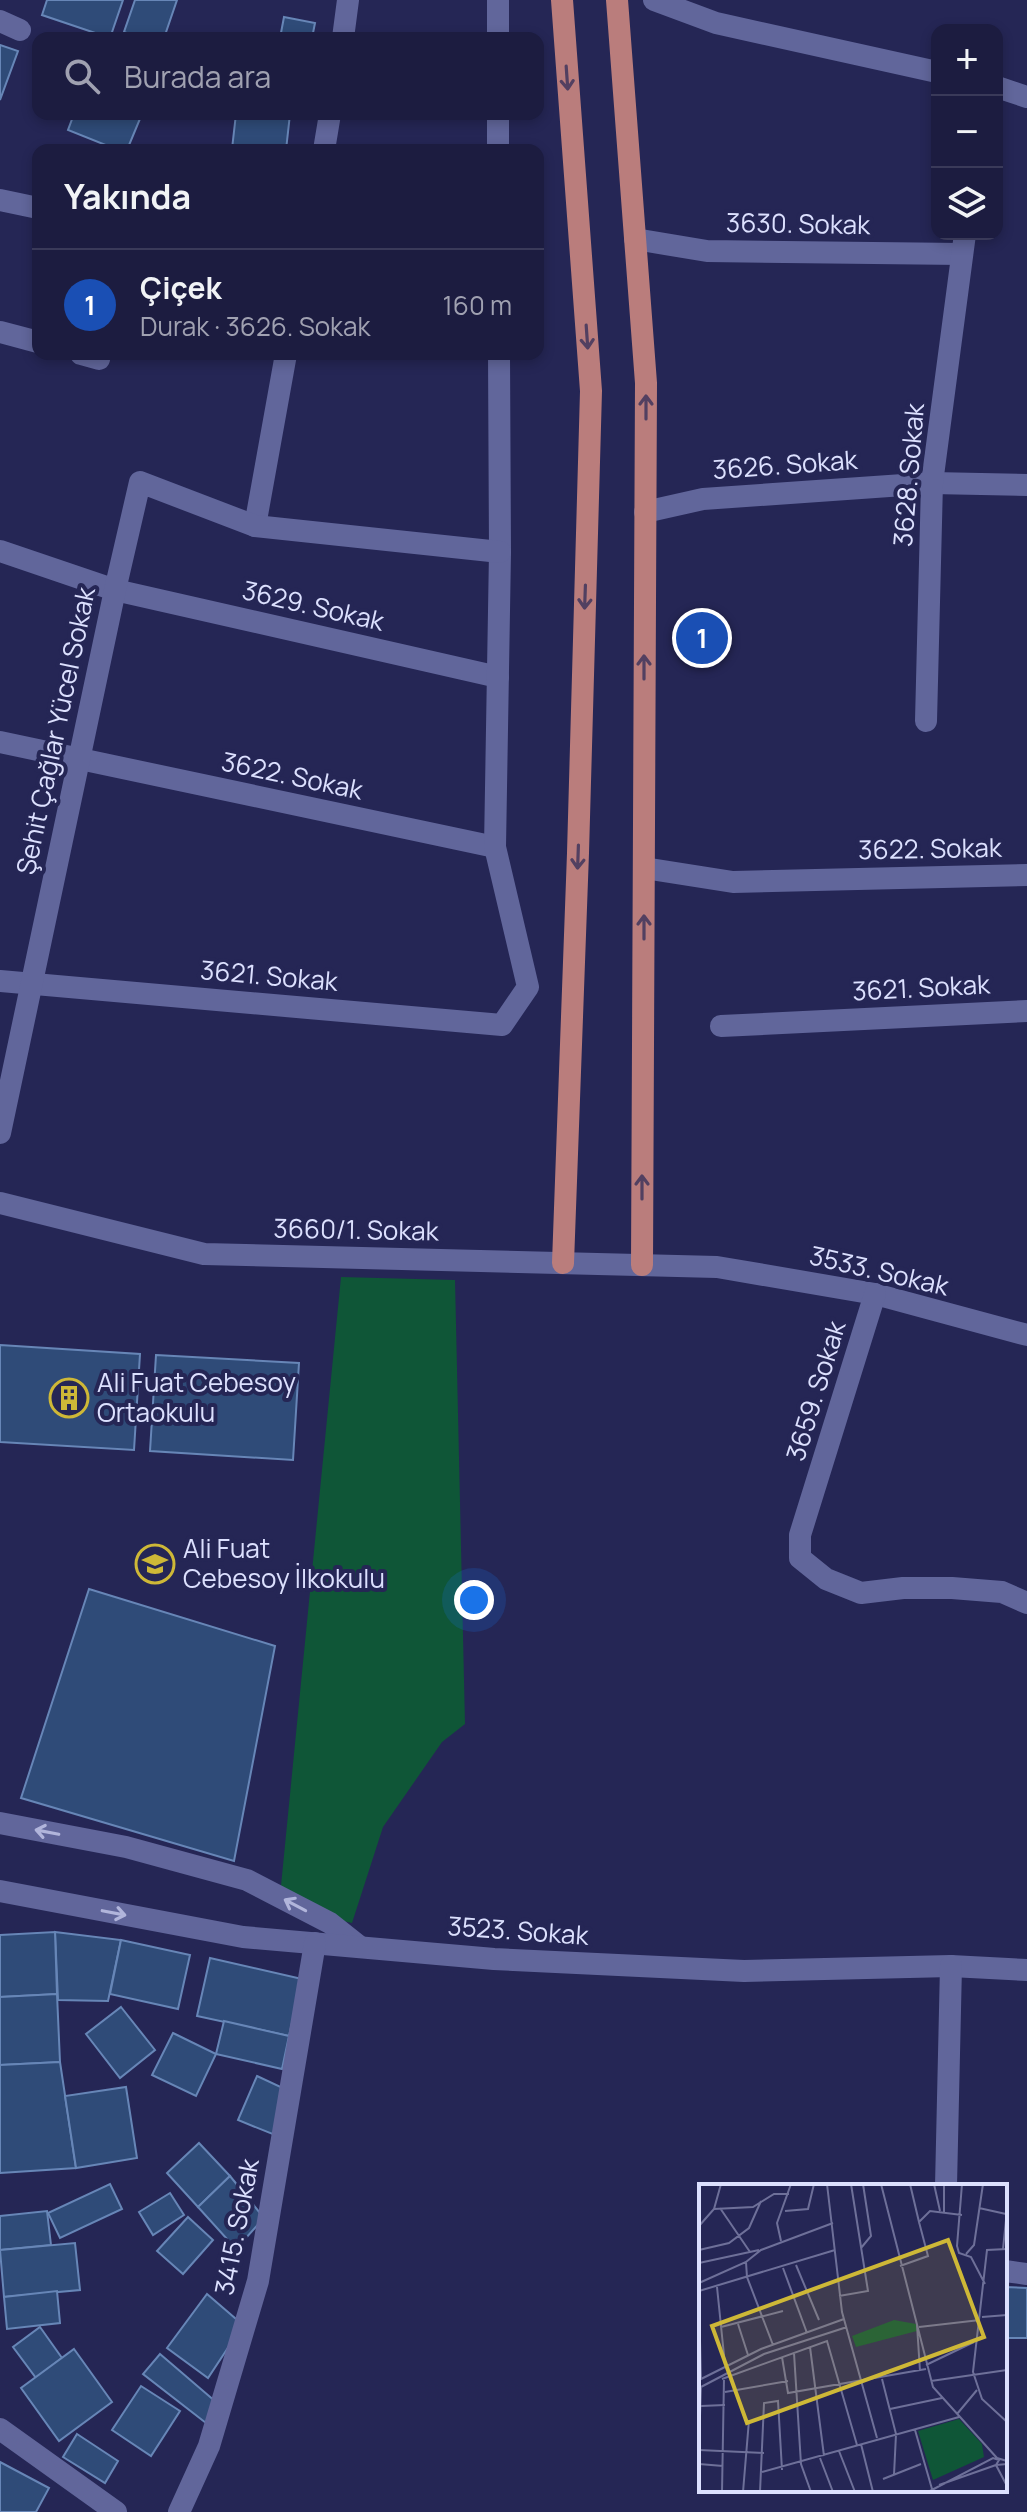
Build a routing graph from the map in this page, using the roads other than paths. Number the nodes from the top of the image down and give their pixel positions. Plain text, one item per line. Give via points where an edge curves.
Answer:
1 (348, 0) edge
2 (498, 0) edge
3 (562, 0) edge
4 (617, 0) edge
5 (654, 0) edge
6 (344, 32) edge
7 (498, 32) edge
8 (931, 71) edge
9 (1003, 89) edge
10 (1027, 97) edge
11 (329, 120) edge
12 (498, 120) edge
13 (325, 144) edge
14 (498, 144) edge
15 (0, 200) edge
16 (32, 207) edge
17 (635, 239) junction
18 (963, 244) edge
19 (0, 332) edge
20 (32, 340) edge
21 (285, 360) edge
22 (499, 360) edge
23 (932, 483) junction
24 (1027, 485) edge
25 (645, 512) junction
26 (255, 526) junction
27 (0, 551) edge
28 (500, 552) junction
29 (115, 590) junction
30 (498, 677) junction
31 (926, 721) dead end
32 (0, 742) edge
33 (78, 760) junction
34 (495, 847) junction
35 (644, 868) junction
36 (1027, 875) edge
37 (0, 981) edge
38 (31, 982) junction
39 (1027, 1011) edge
40 (721, 1026) dead end
41 (0, 1133) edge
42 (0, 1203) edge
43 (563, 1263) junction
44 (642, 1265) junction
45 (717, 1267) joint
46 (875, 1294) junction
47 (1027, 1335) edge
48 (1027, 1603) edge
49 (0, 1823) edge
50 (5, 1892) edge
51 (315, 1943) junction
52 (360, 1947) junction
53 (951, 1966) junction
54 (1027, 1970) edge
55 (946, 2184) edge
56 (1007, 2271) edge
57 (1027, 2274) edge
58 (0, 2429) edge
59 (116, 2512) edge
60 (179, 2512) edge

1 - 6 street
2 - 7 street
3 -> 43 main road via 591,391
4 - 17 main road
5 - 8 street via 716,23
9 - 10 street
11 - 13 street
12 - 14 street
15 - 16 street
17 - 18 street, 3630. Sokak via 707,251
25 -> 17 main road via 646,383
18 - 23 street, 3628. Sokak
19 - 20 street
21 - 26 street
22 - 28 street
23 - 24 street, 3626. Sokak
23 - 25 street, 3626. Sokak via 703,499
23 - 31 street, 3628. Sokak
35 -> 25 main road
26 - 28 street
26 - 29 street, Şehit Çağlar Yücel Sokak via 140,482
27 - 29 street, 3629. Sokak
28 - 30 street
29 - 30 street, 3629. Sokak
29 - 33 street, Şehit Çağlar Yücel Sokak
30 - 34 street
32 - 33 street, 3622. Sokak
33 - 34 street, 3622. Sokak
33 - 38 street, Şehit Çağlar Yücel Sokak
34 - 38 street, 3621. Sokak via 528,987 502,1025
35 - 36 street, 3622. Sokak via 733,882
44 -> 35 main road
37 - 38 street, 3621. Sokak
38 - 41 street, Şehit Çağlar Yücel Sokak
39 - 40 street, 3621. Sokak
42 - 43 street, 3660/1. Sokak via 204,1254
43 - 44 street, 3660/1. Sokak
44 - 45 street, 3660/1. Sokak
45 - 46 street, 3533. Sokak
46 - 47 street, 3533. Sokak
46 - 48 street, 3659. Sokak via 800,1535 800,1558 826,1579 861,1593 952,1588 1002,1592
52 -> 49 street via 330,1923 247,1880 126,1847
50 -> 51 street, 3523. Sokak via 243,1937
51 - 52 street, 3523. Sokak
51 - 60 street, 3415. Sokak via 258,2281 209,2446
52 - 53 street, 3523. Sokak via 744,1971
53 - 54 street, 3523. Sokak
53 - 55 street
56 - 57 street
58 - 59 street

